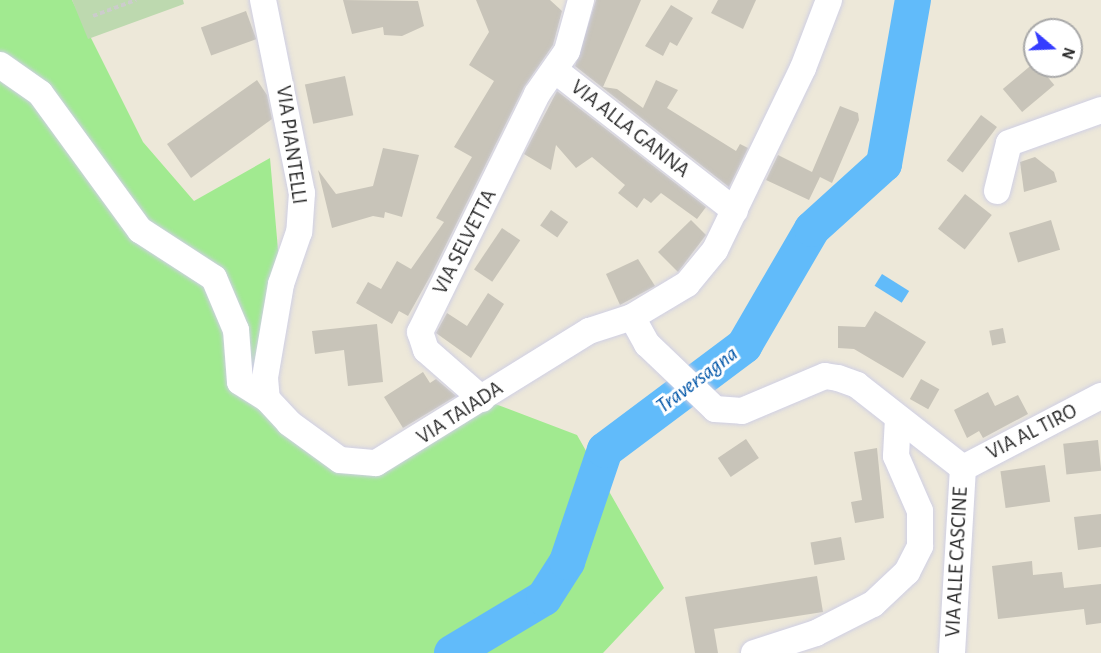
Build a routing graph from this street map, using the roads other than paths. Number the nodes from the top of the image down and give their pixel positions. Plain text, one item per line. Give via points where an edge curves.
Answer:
1 (263, 0) edge
2 (829, 0) edge
3 (575, 2) edge
4 (0, 65) edge
5 (556, 71) junction
6 (1101, 110) edge
7 (997, 191) dead end
8 (735, 211) junction
9 (632, 317) junction
10 (1101, 396) edge
11 (267, 399) junction
12 (482, 399) junction
13 (898, 418) junction
14 (963, 468) junction
15 (754, 653) edge
16 (952, 653) edge

1 - 11 street, VIA PIANTELLI via 302,194 299,232 281,284 268,353
2 - 8 street, VIA TAIADA
3 - 5 street, VIA ALLA GANNA via 579,23
4 - 11 street via 40,93 140,230 214,278 236,330 240,382
5 - 8 street, VIA ALLA GANNA
5 - 12 street, VIA SELVETTA via 537,94 420,332 426,350
6 - 7 street via 1009,142
8 - 9 street, VIA TAIADA via 697,275
9 - 12 street, VIA TAIADA via 589,331
9 - 13 street, VIA ALLE CASCINE via 662,360 715,409 742,411 825,376 857,385
10 - 14 street, VIA AL TIRO
11 - 12 street, VIA TAIADA via 289,423 340,460 367,465 394,455
13 - 14 street, VIA ALLE CASCINE
13 - 15 street via 896,456 920,511 920,546 907,572 873,604 816,633
14 - 16 street, VIA ALLE CASCINE

